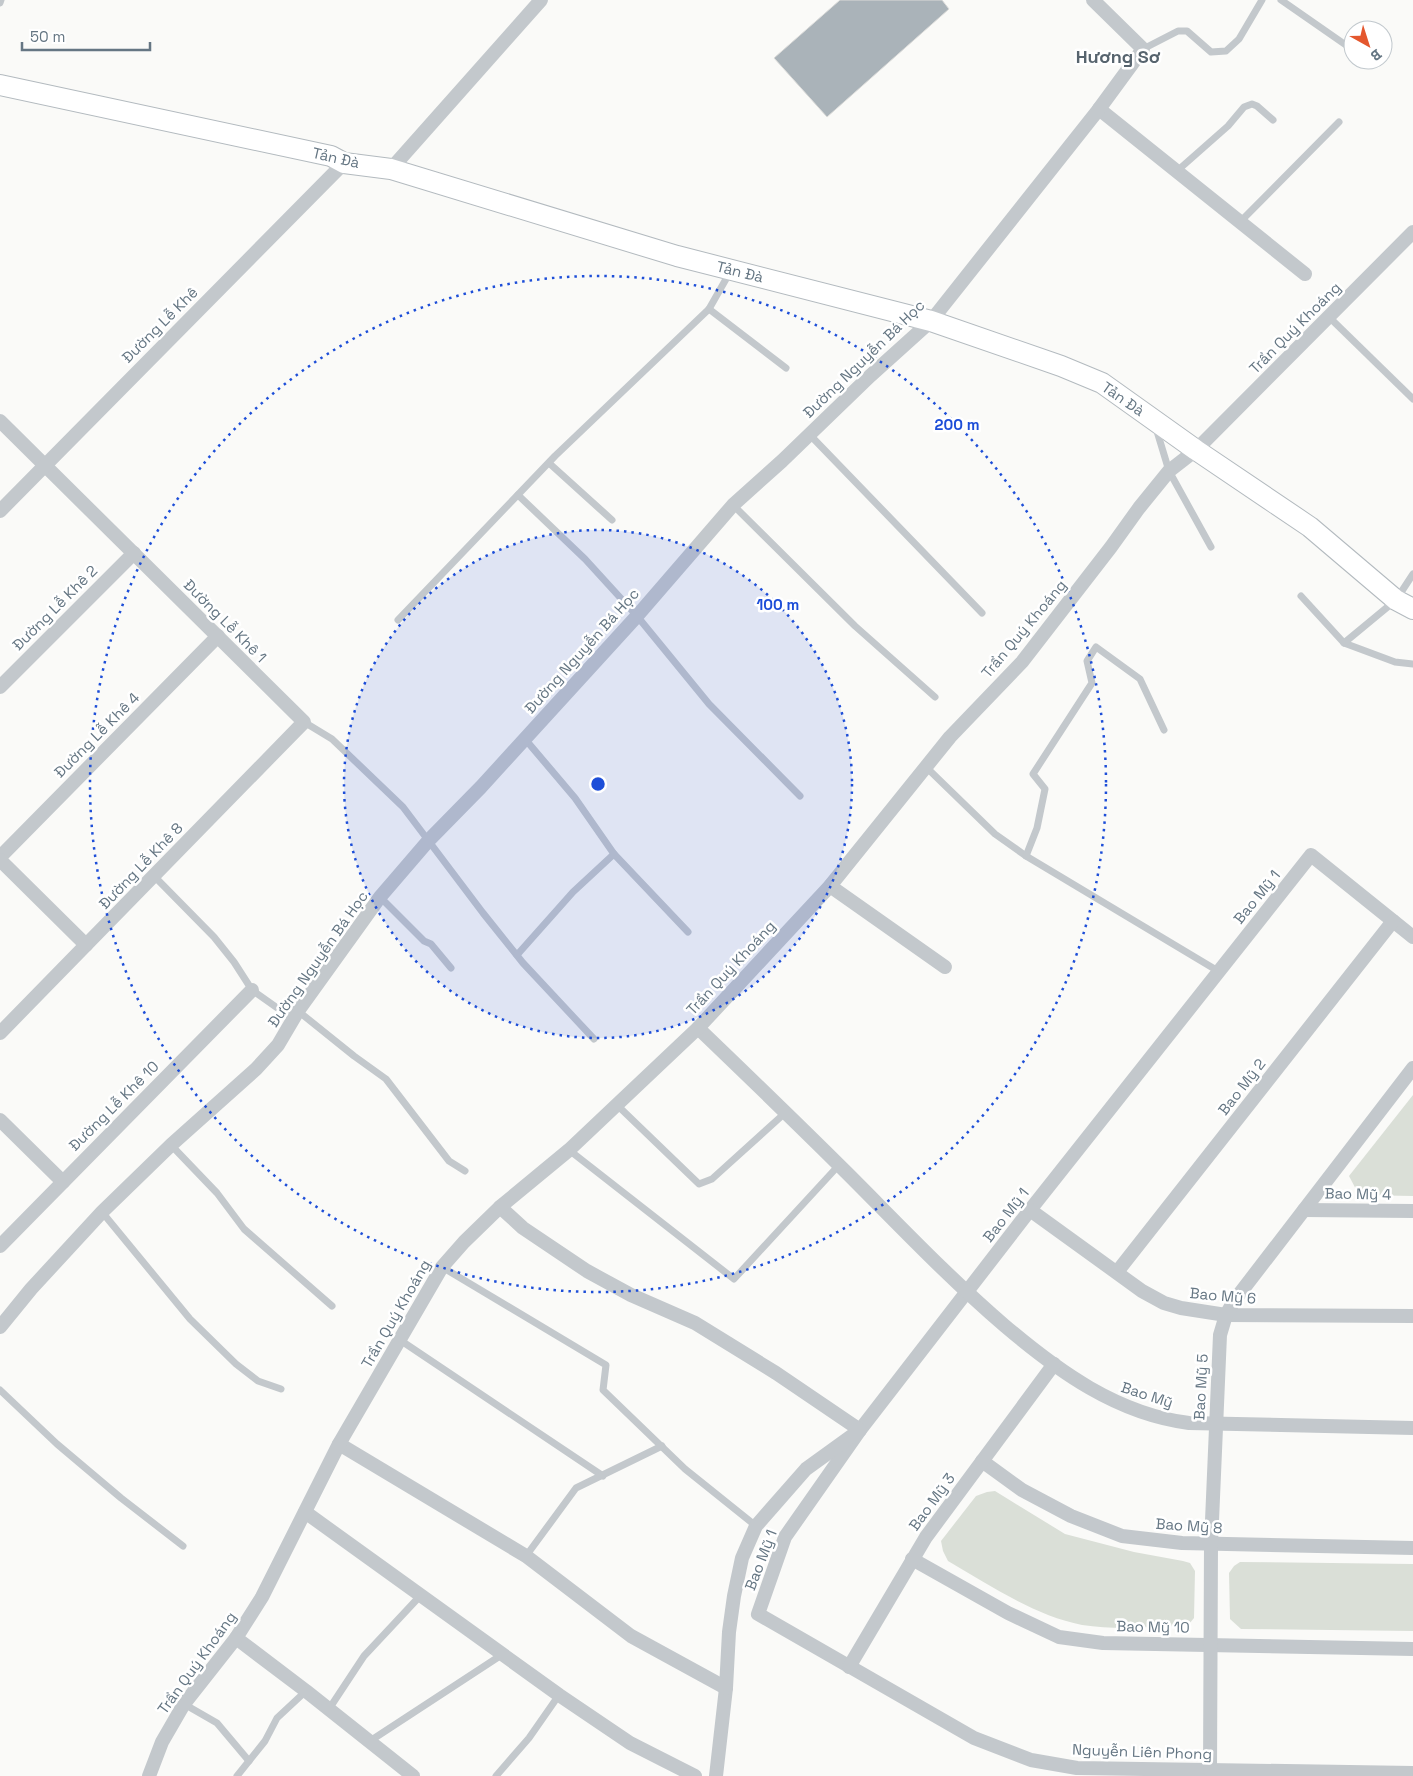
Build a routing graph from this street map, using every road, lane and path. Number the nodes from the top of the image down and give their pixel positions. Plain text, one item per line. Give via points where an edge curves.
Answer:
1 (541, 0) edge
2 (1092, 0) edge
3 (1262, 0) edge
4 (1281, 0) edge
5 (1343, 43) edge
6 (1143, 49) junction
7 (0, 85) edge
8 (1099, 109) junction
9 (1272, 120) dead end
10 (1339, 122) dead end
11 (344, 163) junction
12 (391, 169) junction
13 (1178, 171) junction
14 (1240, 222) junction
15 (1413, 232) edge
16 (731, 270) junction
17 (1305, 274) dead end
18 (709, 309) junction
19 (1329, 318) junction
20 (931, 321) junction
21 (786, 368) dead end
22 (1413, 399) edge
23 (1154, 420) junction
24 (0, 421) edge
25 (809, 434) junction
26 (1196, 450) junction
27 (549, 463) junction
28 (45, 465) junction
29 (1169, 471) junction
30 (518, 495) junction
31 (733, 505) junction
32 (0, 511) edge
33 (612, 520) dead end
34 (1211, 547) dead end
35 (134, 553) junction
36 (1413, 574) edge
37 (1301, 596) dead end
38 (1404, 604) edge
39 (982, 613) dead end
40 (637, 616) junction
41 (398, 620) dead end
42 (218, 636) junction
43 (1344, 643) junction
44 (1413, 664) edge
45 (0, 687) edge
46 (935, 697) dead end
47 (304, 722) junction
48 (1164, 730) dead end
49 (524, 738) junction
50 (926, 767) junction
51 (800, 796) dead end
52 (429, 840) junction
53 (614, 854) junction
54 (1026, 856) junction
55 (0, 859) edge
56 (154, 876) junction
57 (830, 886) junction
58 (380, 897) junction
59 (1392, 921) junction
60 (688, 932) dead end
61 (1413, 937) edge
62 (86, 945) junction
63 (517, 955) junction
64 (945, 967) dead end
65 (450, 968) dead end
66 (1218, 971) junction
67 (252, 990) junction
68 (296, 1015) junction
69 (698, 1028) junction
70 (0, 1033) edge
71 (594, 1038) dead end
72 (1413, 1068) edge
73 (617, 1105) junction
74 (785, 1113) junction
75 (0, 1120) edge
76 (171, 1146) junction
77 (569, 1150) junction
78 (839, 1165) junction
79 (465, 1171) dead end
80 (63, 1182) junction
81 (500, 1207) junction
82 (1030, 1210) junction
83 (1304, 1210) junction
84 (1413, 1211) edge
85 (102, 1212) junction
86 (0, 1246) edge
87 (442, 1266) junction
88 (1117, 1272) junction
89 (966, 1292) junction
90 (332, 1306) dead end
91 (1226, 1315) junction
92 (1413, 1316) edge
93 (0, 1327) edge
94 (400, 1340) junction
95 (1054, 1364) junction
96 (281, 1388) dead end
97 (0, 1390) edge
98 (1215, 1424) junction
99 (1413, 1428) edge
100 (860, 1430) junction
101 (339, 1444) junction
102 (662, 1446) junction
103 (982, 1461) junction
104 (603, 1476) junction
105 (305, 1512) junction
106 (756, 1526) junction
107 (1211, 1544) junction
108 (183, 1546) dead end
109 (1413, 1548) edge
110 (526, 1556) junction
111 (912, 1559) junction
112 (421, 1595) junction
113 (758, 1614) joint
114 (236, 1638) junction
115 (1210, 1645) junction
116 (1413, 1649) edge
117 (503, 1654) junction
118 (849, 1667) junction
119 (726, 1688) junction
120 (306, 1691) junction
121 (559, 1695) junction
122 (184, 1704) junction
123 (329, 1709) junction
124 (370, 1741) junction
125 (249, 1762) junction
126 (1210, 1770) junction
127 (1413, 1773) edge
128 (149, 1776) edge
129 (237, 1776) edge
130 (412, 1776) edge
131 (496, 1776) edge
132 (695, 1776) edge
133 (716, 1776) edge

1 - 12 street
2 - 6 street
3 - 6 lane via 1239,39 1226,51 1211,52 1187,31 1178,30
4 - 5 lane
6 - 8 street, Đường Nguyễn Bá Học
7 - 11 main road, Tản Đà via 331,156
8 - 13 street
8 - 20 street, Đường Nguyễn Bá Học
9 - 13 lane via 1257,106 1244,107 1228,126
10 - 14 lane
11 - 12 main road, Tản Đà
11 - 28 street, Đường Lễ Khê
12 - 16 main road, Tản Đà
13 - 14 street
14 - 17 street
15 - 19 street, Trần Quý Khoáng
16 - 18 lane
16 - 20 main road, Tản Đà
18 - 21 lane
18 - 27 lane
19 - 22 lane
19 - 26 street, Trần Quý Khoáng
20 - 23 main road, Tản Đà via 1102,383
20 - 25 street, Đường Nguyễn Bá Học
23 - 26 main road, Tản Đà
23 - 29 lane
24 - 28 street, Đường Lễ Khê 1
25 - 31 street, Đường Nguyễn Bá Học
25 - 39 lane
26 - 29 street, Trần Quý Khoáng
26 - 38 main road, Tản Đà via 1310,527
27 - 30 lane
27 - 33 lane
28 - 32 street, Đường Lễ Khê
28 - 35 street, Đường Lễ Khê 1
29 - 34 lane
29 - 50 street, Trần Quý Khoáng via 1022,662 950,737
30 - 40 lane via 585,559
30 - 41 lane
31 - 40 street, Đường Nguyễn Bá Học
31 - 46 lane via 855,626
35 - 42 street, Đường Lễ Khê 1
35 - 45 street, Đường Lễ Khê 2
36 - 38 lane
37 - 43 lane
38 - 43 lane
40 - 49 street, Đường Nguyễn Bá Học
40 - 51 lane via 709,704
42 - 47 street, Đường Lễ Khê 1
42 - 55 street, Đường Lễ Khê 4
43 - 44 lane via 1395,662
47 - 52 lane, Đường Lễ Khê 1 via 332,739 403,807
47 - 56 street, Đường Lễ Khê 8
48 - 54 lane via 1140,679 1096,647 1087,661 1092,683 1034,774 1045,789 1037,828
49 - 52 street, Đường Nguyễn Bá Học
49 - 53 lane via 575,798
50 - 54 lane via 995,834
50 - 57 street, Trần Quý Khoáng
52 - 58 street, Đường Nguyễn Bá Học
52 - 63 lane, Đường Lễ Khê 1
53 - 60 lane
53 - 63 lane via 573,892
54 - 66 lane
55 - 62 street
56 - 62 street, Đường Lễ Khê 8
56 - 67 lane via 214,937
57 - 64 street
57 - 69 street, Trần Quý Khoáng
58 - 65 lane via 424,941 431,944
58 - 68 street, Đường Nguyễn Bá Học
59 - 61 street
59 - 66 street, Bao Mỹ 1 via 1312,855
59 - 88 street, Bao Mỹ 2
62 - 70 street, Đường Lễ Khê 8
63 - 71 lane, Đường Lễ Khê 1
66 - 82 street, Bao Mỹ 1
67 - 68 lane
67 - 80 street, Đường Lễ Khê 10
68 - 76 street, Đường Nguyễn Bá Học via 278,1045 256,1069
68 - 79 lane via 386,1079 449,1161
69 - 73 street, Trần Quý Khoáng
69 - 74 street, Bao Mỹ
72 - 83 street, Bao Mỹ 5
73 - 74 lane via 699,1184 712,1179
73 - 77 street, Trần Quý Khoáng
74 - 78 street, Bao Mỹ
75 - 80 street
76 - 85 street, Đường Nguyễn Bá Học
76 - 90 lane via 217,1193 244,1229
77 - 78 lane via 734,1279
77 - 81 street, Trần Quý Khoáng
78 - 89 street, Bao Mỹ
80 - 86 street, Đường Lễ Khê 10
81 - 87 street, Trần Quý Khoáng
81 - 100 street via 523,1228 587,1272 695,1323
82 - 88 street, Bao Mỹ 6
82 - 89 street, Bao Mỹ 1
83 - 84 street, Bao Mỹ 4
83 - 91 street, Bao Mỹ 5
85 - 93 street, Đường Nguyễn Bá Học
85 - 96 lane via 190,1319 258,1381
87 - 94 street, Trần Quý Khoáng
87 - 102 lane via 606,1365 603,1390
88 - 91 street, Bao Mỹ 6 via 1164,1303
89 - 95 street, Bao Mỹ via 1029,1347
89 - 100 street, Bao Mỹ 1
91 - 92 street, Bao Mỹ 6
91 - 98 street, Bao Mỹ 5 via 1220,1335
94 - 101 street, Trần Quý Khoáng
94 - 104 lane
95 - 98 street, Bao Mỹ via 1079,1382 1130,1409 1176,1421
95 - 103 street, Bao Mỹ 3
97 - 108 lane via 57,1444
98 - 99 street, Bao Mỹ
98 - 107 street, Bao Mỹ 5
100 - 106 street via 806,1469
100 - 113 street, Bao Mỹ 1 via 785,1537
101 - 105 street, Trần Quý Khoáng
101 - 110 street
102 - 104 lane
102 - 106 lane via 685,1469
103 - 107 street, Bao Mỹ 8 via 1022,1490 1071,1516 1122,1536
103 - 111 street, Bao Mỹ 3
104 - 110 lane via 576,1488
105 - 112 street
105 - 114 street, Trần Quý Khoáng via 262,1597
106 - 119 street via 742,1558 734,1596
107 - 109 street, Bao Mỹ 8
107 - 115 street, Bao Mỹ 5
110 - 119 street via 631,1636
111 - 115 street, Bao Mỹ 10 via 1008,1613 1059,1637 1103,1643
111 - 118 street, Bao Mỹ 3
112 - 117 street
112 - 123 lane via 364,1656
113 - 118 street, Nguyễn Liên Phong
114 - 120 street
114 - 122 street, Trần Quý Khoáng
115 - 116 street, Bao Mỹ 10
115 - 126 street, Bao Mỹ 5
117 - 121 street
117 - 124 lane
118 - 126 street, Nguyễn Liên Phong via 974,1738 1031,1760 1077,1768
119 - 133 street
120 - 123 street
120 - 125 lane via 276,1718 265,1741
121 - 131 lane via 529,1738
121 - 132 street via 630,1743
122 - 125 lane via 217,1722
122 - 128 street, Trần Quý Khoáng via 162,1742
123 - 124 street
124 - 130 street
125 - 129 lane
126 - 127 street, Nguyễn Liên Phong

